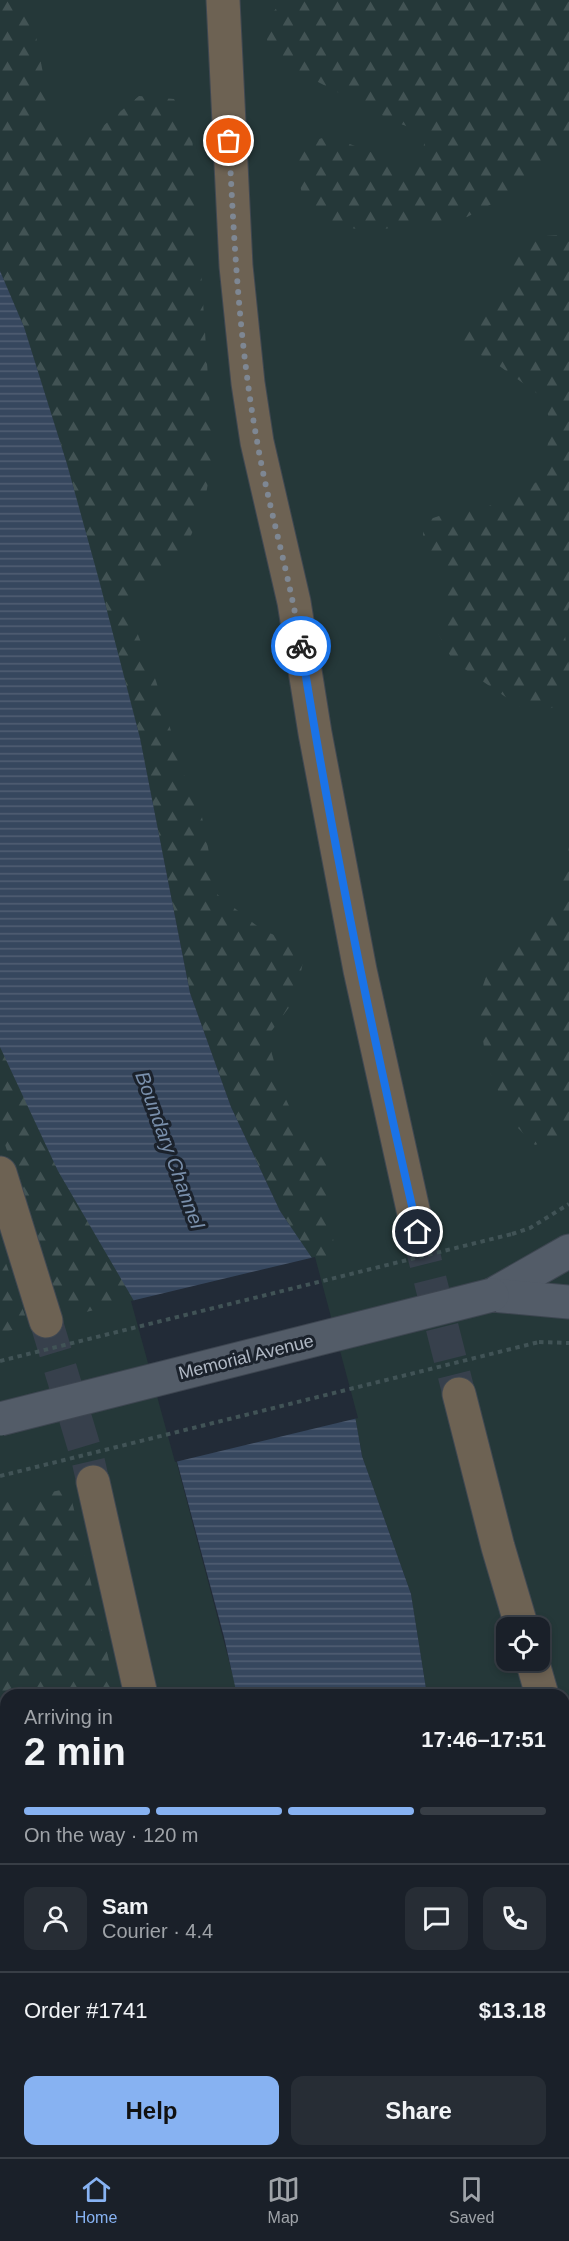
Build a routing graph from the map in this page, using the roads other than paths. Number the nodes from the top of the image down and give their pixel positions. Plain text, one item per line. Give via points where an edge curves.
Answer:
1 (223, 0) edge
2 (0, 1173) edge
3 (418, 1232) tunnel mouth
4 (569, 1251) edge
5 (526, 1288) junction
6 (569, 1302) edge
7 (46, 1321) tunnel mouth
8 (459, 1394) tunnel mouth
9 (0, 1419) edge
10 (93, 1482) tunnel mouth
11 (519, 1617) edge
12 (535, 1671) edge
13 (140, 1689) edge
14 (540, 1689) edge

1 - 3 highway via 236,266 257,442 294,602 360,970
2 - 7 highway
4 - 5 main road, Memorial Avenue
5 - 6 main road
5 - 9 main road, Memorial Avenue, bridge
8 - 11 highway
10 - 13 highway
12 - 14 highway

